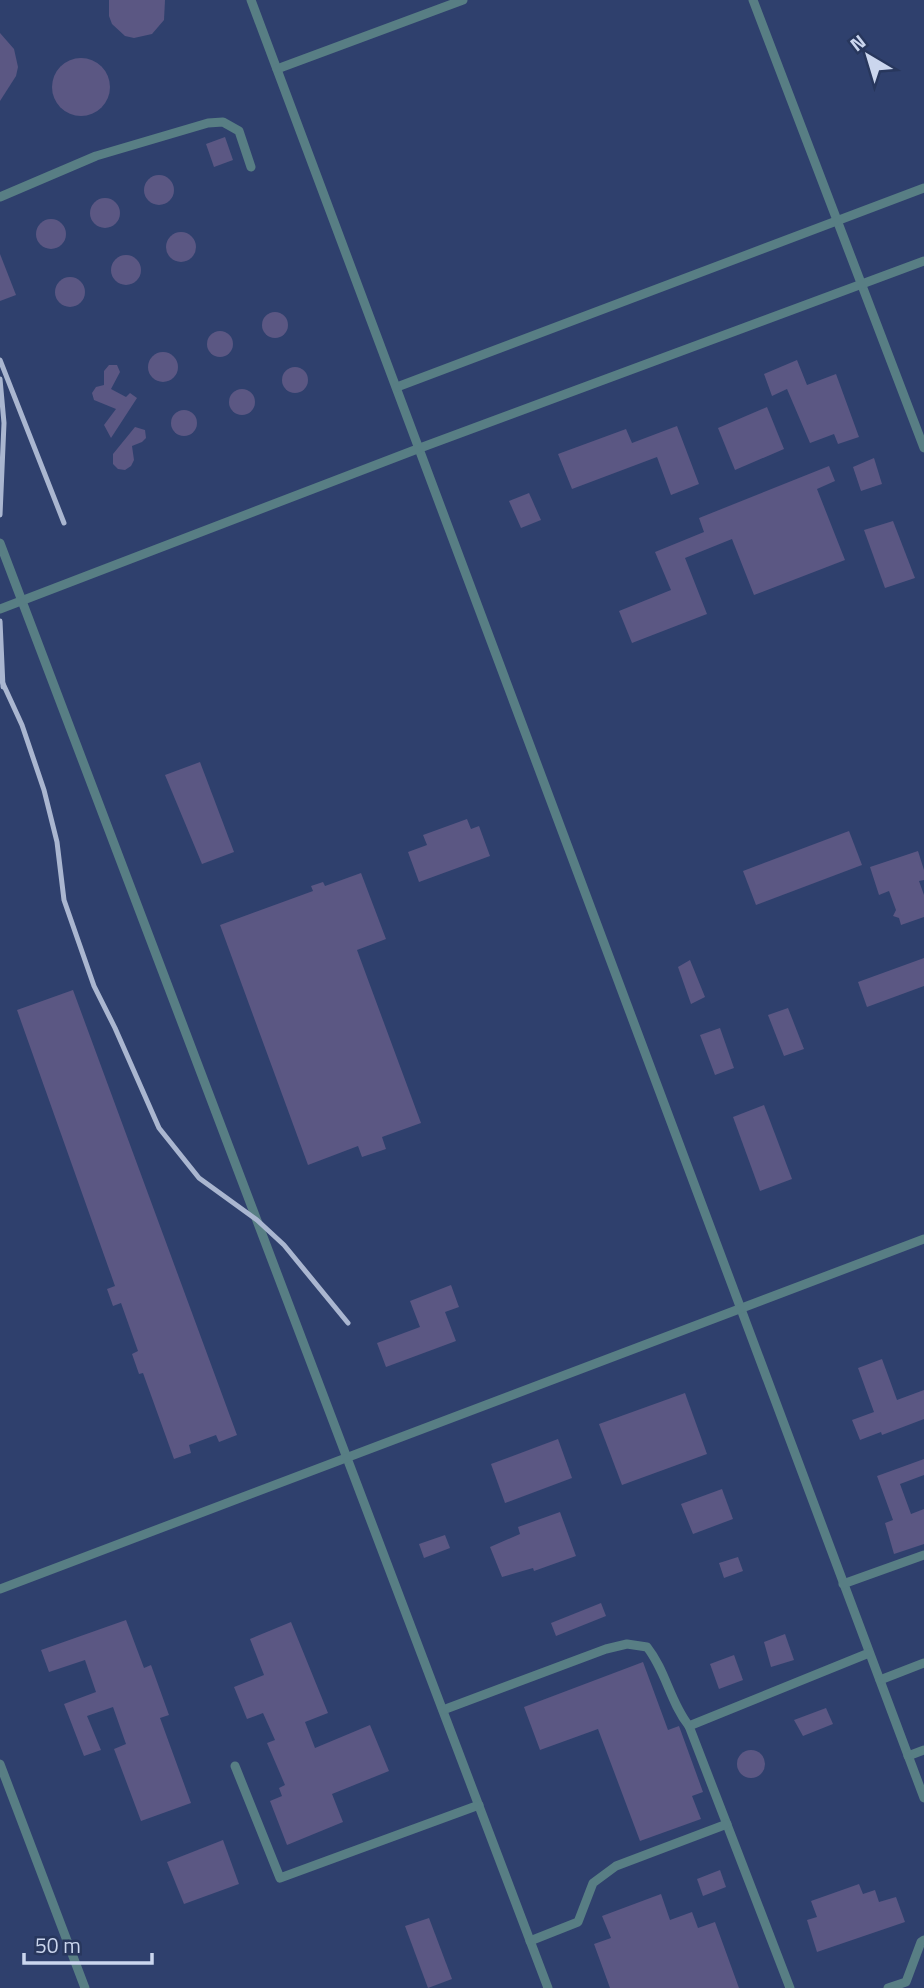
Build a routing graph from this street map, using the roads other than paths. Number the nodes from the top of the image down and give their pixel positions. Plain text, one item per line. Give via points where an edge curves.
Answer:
1 (251, 0) edge
2 (463, 0) edge
3 (753, 0) edge
4 (277, 69) junction
5 (251, 167) dead end
6 (924, 188) edge
7 (0, 197) edge
8 (837, 221) junction
9 (924, 261) edge
10 (862, 285) junction
11 (397, 387) junction
12 (924, 448) edge
13 (420, 449) junction
14 (0, 543) edge
15 (21, 601) junction
16 (0, 610) edge
17 (924, 1239) edge
18 (741, 1309) junction
19 (347, 1458) junction
20 (924, 1555) edge
21 (843, 1584) junction
22 (0, 1589) edge
23 (870, 1653) junction
24 (924, 1663) edge
25 (880, 1680) junction
26 (443, 1710) junction
27 (689, 1726) junction
28 (924, 1750) edge
29 (908, 1756) junction
30 (0, 1764) edge
31 (235, 1766) dead end
32 (924, 1798) edge
33 (479, 1805) junction
34 (727, 1824) junction
35 (924, 1940) edge
36 (530, 1941) junction
37 (85, 1988) edge
38 (548, 1988) edge
39 (790, 1988) edge
40 (888, 1988) edge

1 - 4 lane
2 - 4 lane
3 - 8 lane
4 - 11 lane
5 - 7 lane via 239,131 223,122 208,123 96,156
6 - 8 lane
8 - 10 lane
8 - 11 lane
9 - 10 lane
10 - 12 lane
10 - 13 lane
11 - 13 lane
13 - 15 lane
13 - 18 lane
14 - 15 lane
15 - 16 lane
15 - 19 lane
17 - 18 lane
18 - 19 lane
18 - 21 lane
19 - 22 lane
19 - 26 lane
20 - 21 lane
21 - 23 lane
23 - 25 lane
23 - 27 lane
24 - 25 lane
25 - 29 lane
26 - 27 lane via 627,1644 647,1647 657,1660 679,1714
26 - 33 lane
27 - 34 lane
28 - 29 lane
29 - 32 lane
30 - 37 lane
31 - 33 lane via 280,1878
33 - 36 lane
34 - 36 lane via 616,1866 593,1883 578,1922
34 - 39 lane
35 - 40 lane via 906,1982
36 - 38 lane

